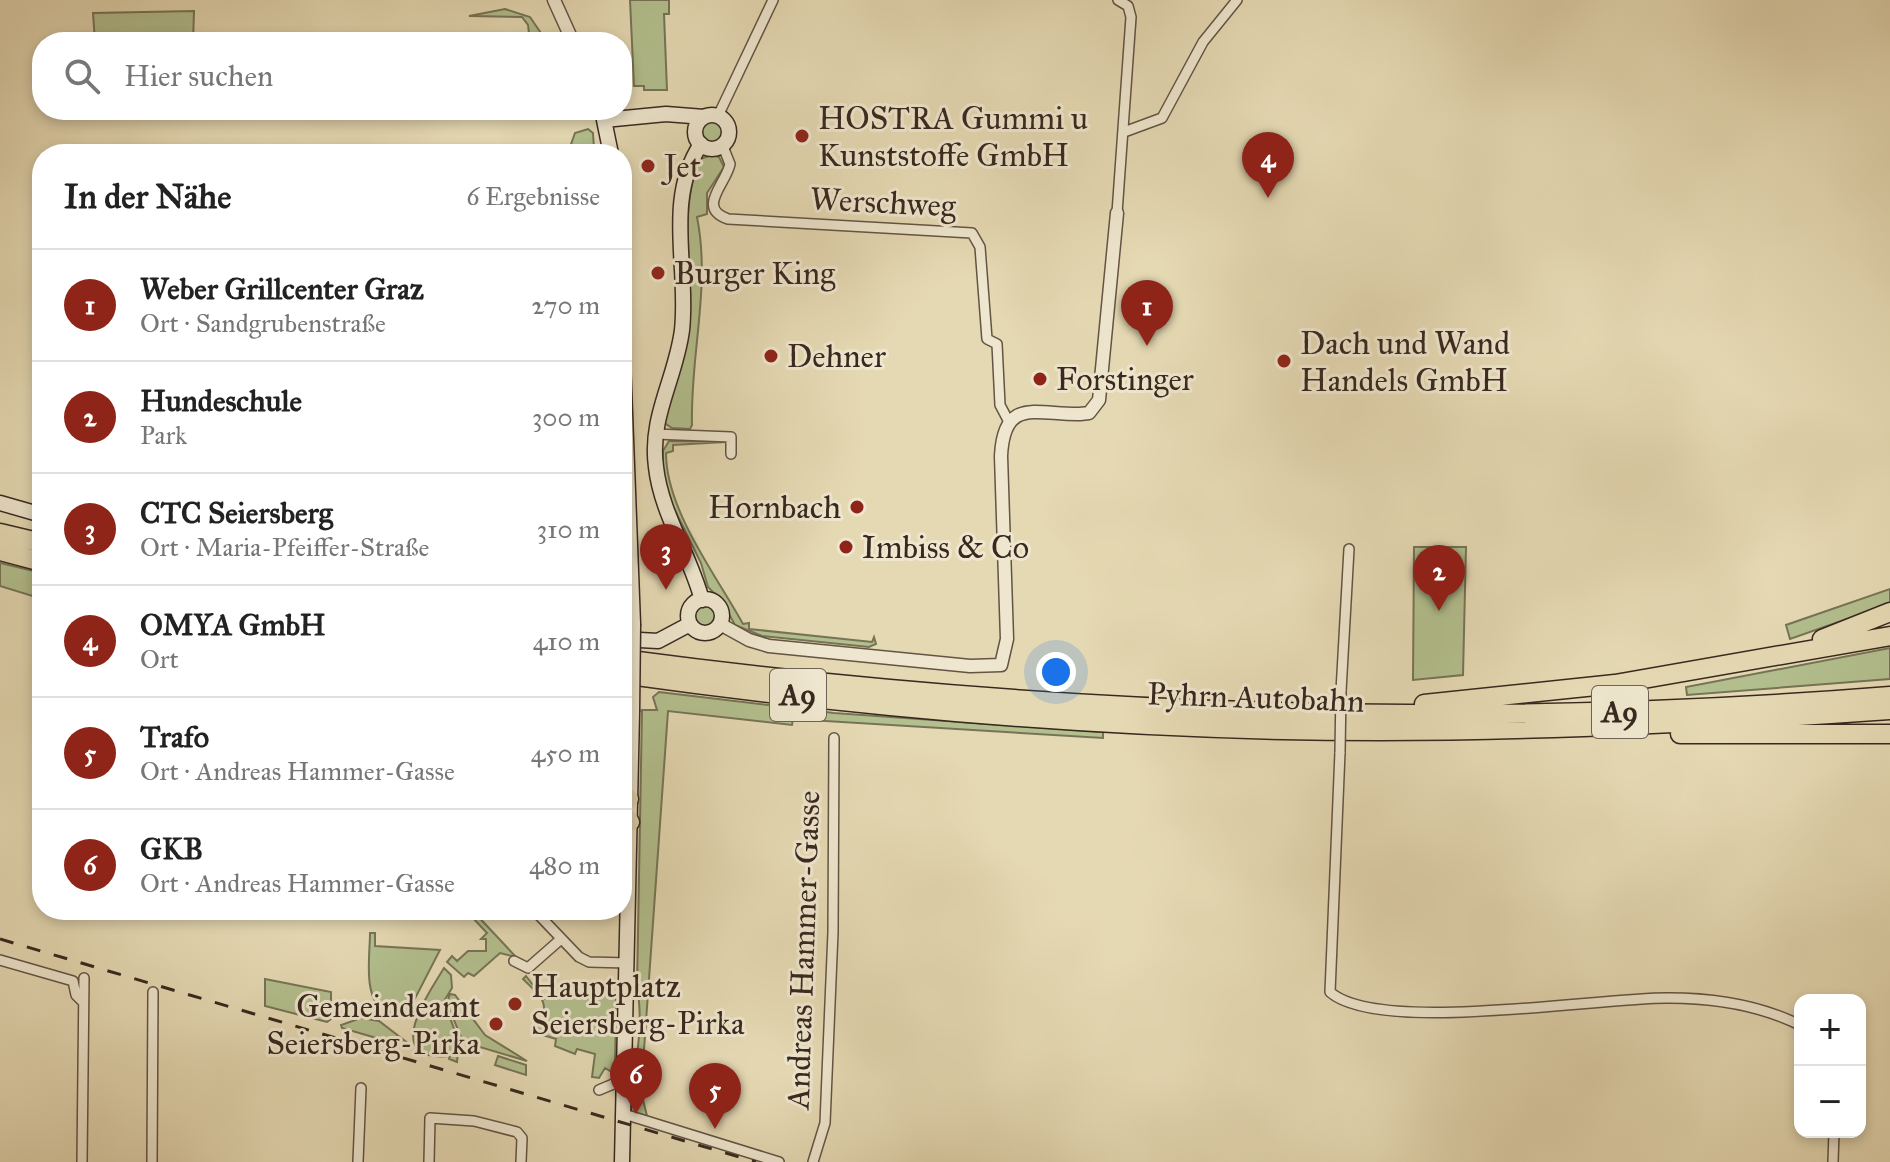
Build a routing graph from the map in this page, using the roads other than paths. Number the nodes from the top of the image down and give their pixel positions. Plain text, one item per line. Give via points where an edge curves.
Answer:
1 (554, 0) edge
2 (773, 0) edge
3 (1118, 0) edge
4 (1237, 0) edge
5 (568, 32) edge
6 (632, 115) edge
7 (603, 120) edge
8 (604, 120) edge
9 (704, 127) junction
10 (1124, 132) junction
11 (603, 144) edge
12 (609, 144) edge
13 (722, 144) junction
14 (1117, 213) joint
15 (1009, 422) junction
16 (655, 434) junction
17 (731, 454) dead end
18 (0, 503) edge
19 (32, 512) edge
20 (0, 533) edge
21 (32, 541) edge
22 (1349, 549) dead end
23 (0, 551) edge
24 (32, 559) edge
25 (632, 598) edge
26 (702, 600) junction
27 (1890, 612) edge
28 (690, 624) junction
29 (720, 624) junction
30 (1890, 636) edge
31 (632, 640) edge
32 (1769, 656) junction
33 (632, 660) edge
34 (632, 675) edge
35 (650, 678) junction
36 (632, 683) edge
37 (1890, 696) edge
38 (1890, 710) edge
39 (632, 712) edge
40 (1350, 713) junction
41 (1561, 729) junction
42 (1890, 734) edge
43 (834, 738) dead end
44 (543, 920) edge
45 (627, 920) edge
46 (561, 939) junction
47 (0, 960) edge
48 (514, 961) dead end
49 (628, 963) junction
50 (84, 978) dead end
51 (153, 992) dead end
52 (83, 1002) junction
53 (1794, 1023) edge
54 (625, 1079) junction
55 (361, 1088) dead end
56 (599, 1090) dead end
57 (624, 1114) junction
58 (1834, 1138) edge
59 (82, 1162) edge
60 (152, 1162) edge
61 (358, 1162) edge
62 (429, 1162) edge
63 (521, 1162) edge
64 (622, 1162) edge
65 (779, 1162) edge
66 (813, 1162) edge
67 (1833, 1162) edge

1 - 5 street
2 - 9 street
3 - 10 street via 1128,6 1131,17
4 - 10 street via 1203,42 1162,118
6 - 9 main road via 666,114
7 - 11 main road
8 - 12 main road
9 - 13 main road via 711,148
9 - 13 main road via 728,128
9 - 16 main road via 682,190 682,333
10 - 14 street
13 - 15 street, Werschweg via 730,164 714,195 713,207 720,217 972,233 980,247 987,339 997,344 1000,405
14 - 15 street via 1099,400 1089,413 1030,411
15 - 29 street, Werschweg via 1001,456 1007,639 1001,665 769,646
16 - 17 street via 731,437
16 - 26 main road via 660,488
18 - 19 main road
20 - 21 highway
22 - 53 street, bridge via 1330,992 1340,1001 1377,1009 1500,1011 1683,998 1752,1007
23 - 24 highway
25 - 39 main road, bridge
26 - 28 main road via 690,609
26 - 29 main road via 719,606
27 - 32 highway
28 - 29 main road via 704,633
28 - 31 main road via 658,641
30 - 32 highway
32 - 40 highway via 1615,684
33 - 40 highway, Pyhrn Autobahn / A9 via 1056,702
34 - 35 highway, Pyhrn Autobahn / A9
35 - 36 highway
35 - 41 highway, Pyhrn Autobahn / A9 via 874,704 1111,722 1377,731
37 - 40 highway, Pyhrn Autobahn / A9 via 1608,712
38 - 41 highway, Pyhrn Autobahn / A9
41 - 42 highway via 1612,734
43 - 66 street, Andreas Hammer-Gasse via 825,1123
44 - 46 street
45 - 49 main road
46 - 48 street via 528,968
46 - 49 street via 589,962
47 - 52 street via 73,981
49 - 54 main road
50 - 52 street
51 - 60 street
52 - 59 street
54 - 56 street
54 - 57 main road
55 - 61 street
57 - 64 main road
57 - 65 street
58 - 67 street
62 - 63 street via 430,1118 474,1121 517,1132 522,1138

